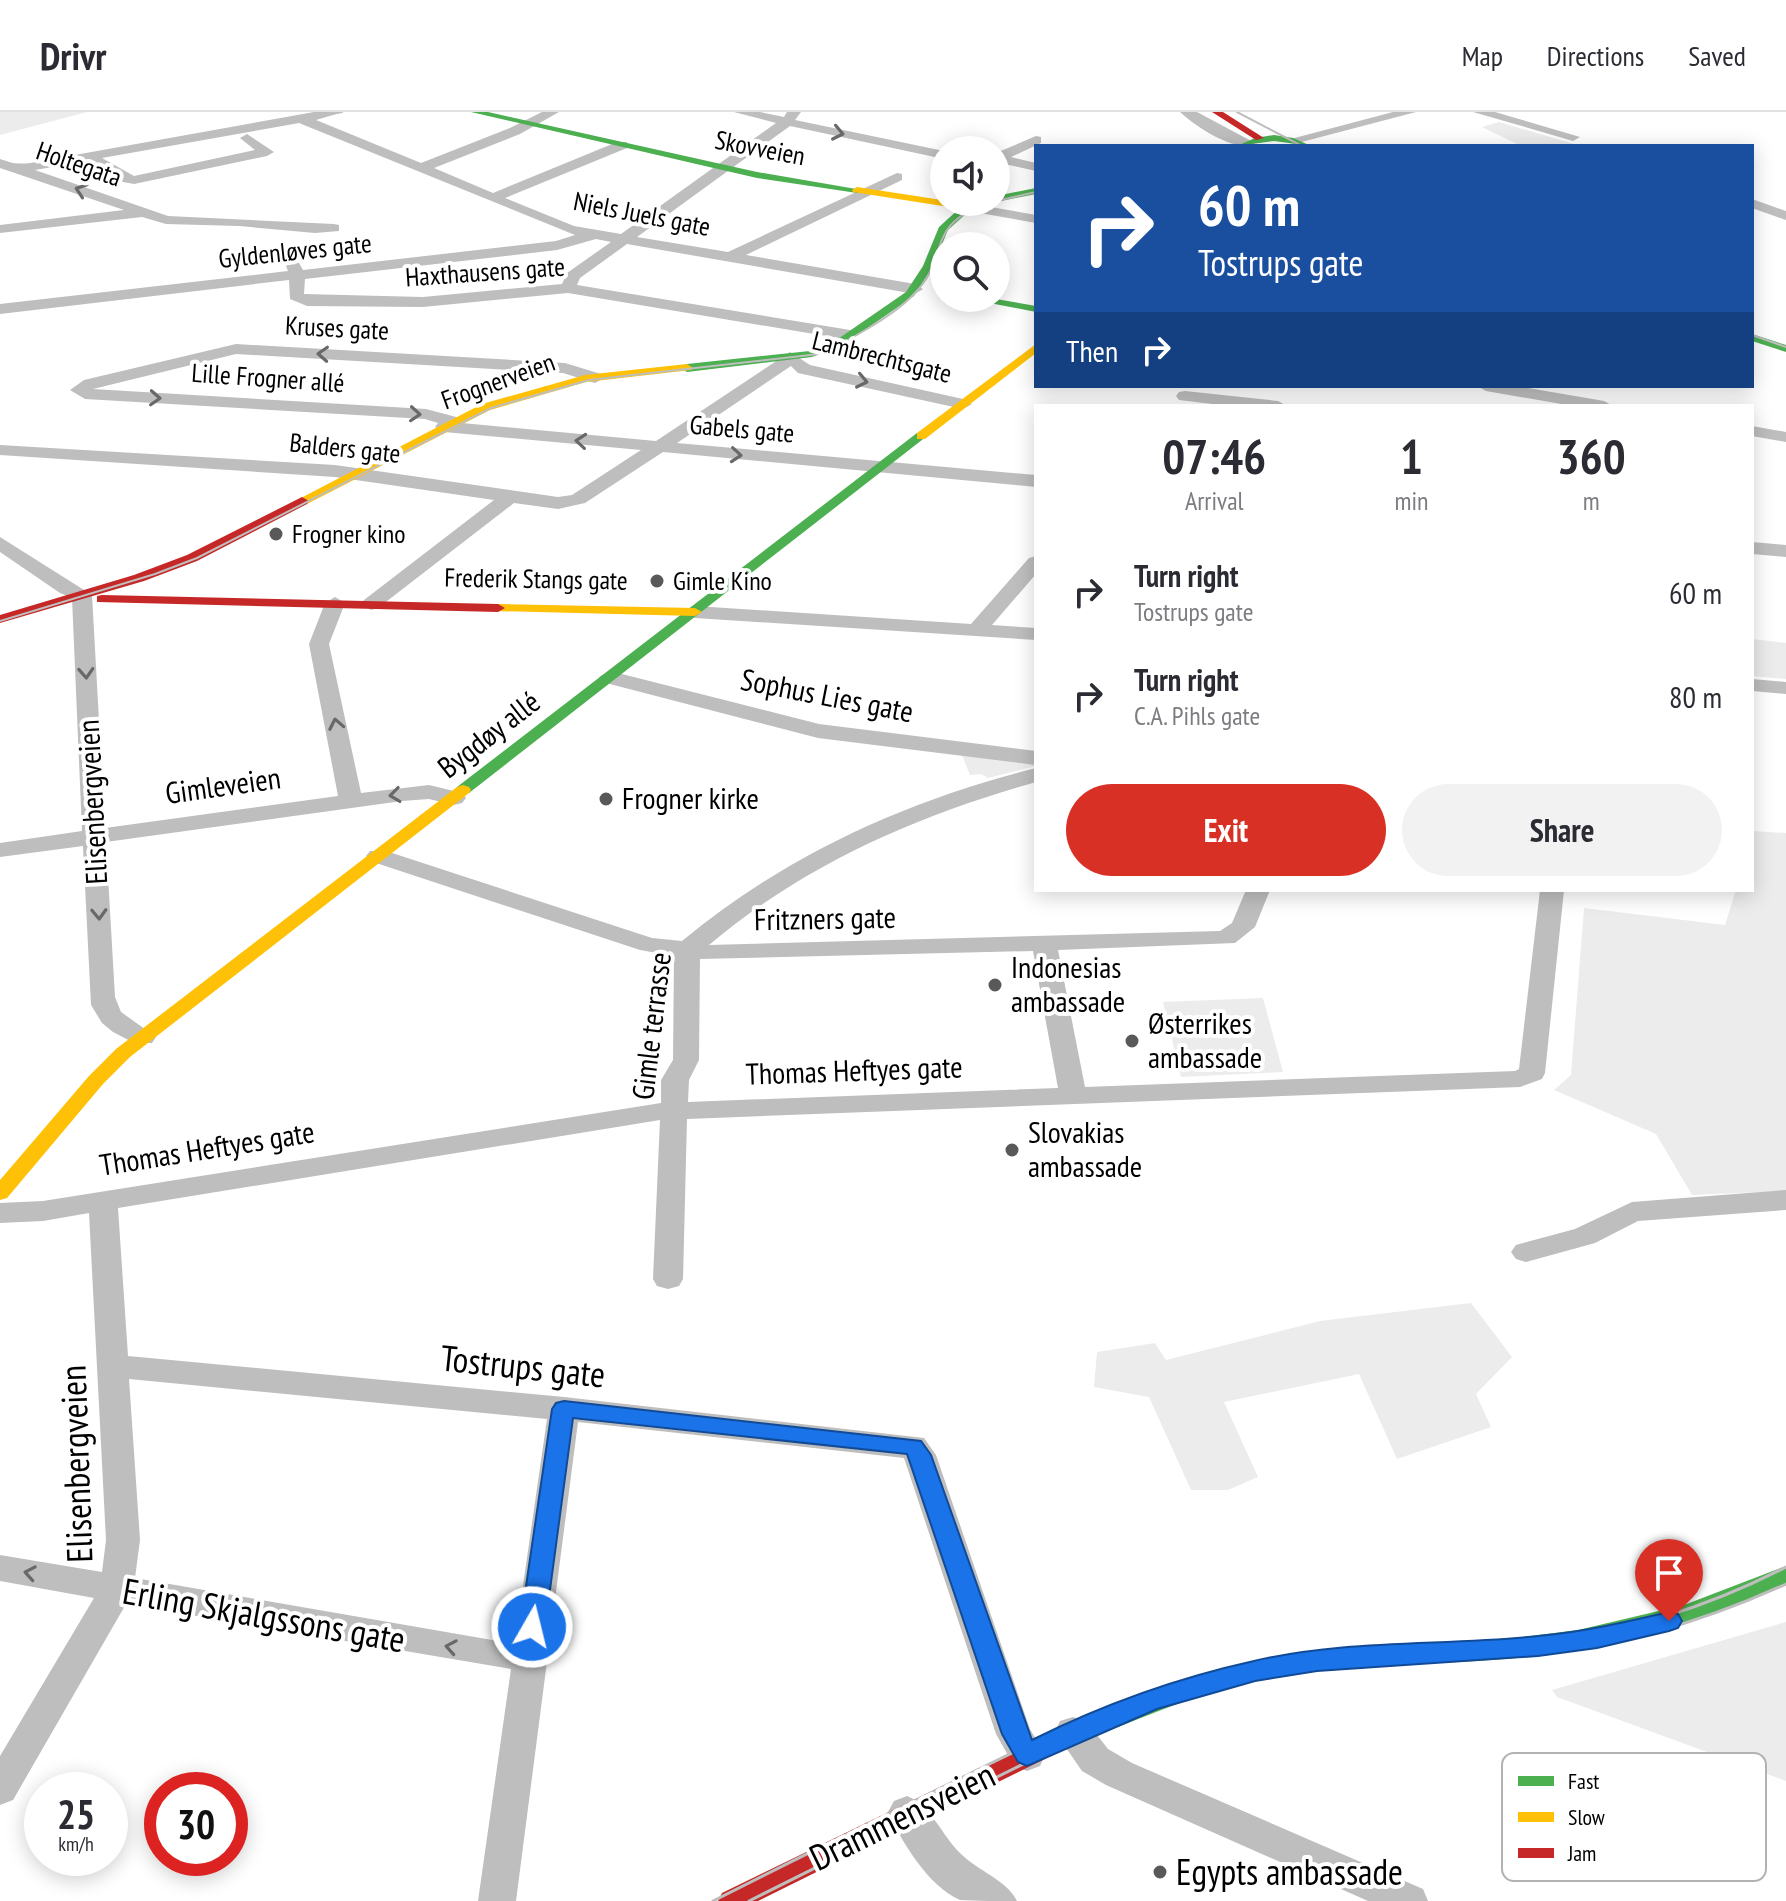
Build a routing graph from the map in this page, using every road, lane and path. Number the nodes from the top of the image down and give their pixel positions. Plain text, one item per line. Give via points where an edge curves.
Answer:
1 (336, 112) edge
2 (476, 112) edge
3 (552, 112) edge
4 (741, 112) edge
5 (1187, 112) edge
6 (1217, 112) edge
7 (1249, 112) edge
8 (1409, 112) edge
9 (1480, 112) edge
10 (790, 117) edge
11 (300, 118) junction
12 (530, 124) junction
13 (241, 133) junction
14 (1573, 137) dead end
15 (1036, 140) dead end
16 (1297, 141) edge
17 (1248, 144) edge
18 (622, 145) junction
19 (0, 149) edge
20 (930, 152) edge
21 (88, 156) junction
22 (0, 163) edge
23 (23, 164) junction
24 (720, 167) junction
25 (1034, 167) edge
26 (422, 168) junction
27 (1010, 169) edge
28 (0, 173) edge
29 (1034, 174) edge
30 (897, 177) dead end
31 (1034, 191) edge
32 (863, 192) junction
33 (1010, 196) edge
34 (495, 197) junction
35 (930, 200) edge
36 (1754, 204) edge
37 (143, 212) junction
38 (1010, 213) edge
39 (952, 216) edge
40 (1786, 216) edge
41 (1034, 219) edge
42 (334, 228) dead end
43 (0, 229) edge
44 (585, 233) junction
45 (622, 239) junction
46 (730, 257) junction
47 (295, 271) junction
48 (568, 288) junction
49 (924, 290) junction
50 (0, 299) edge
51 (1010, 305) edge
52 (0, 309) edge
53 (1034, 309) edge
54 (850, 335) junction
55 (1754, 338) edge
56 (1034, 349) edge
57 (1786, 349) edge
58 (790, 357) junction
59 (595, 378) junction
60 (1498, 388) edge
61 (79, 390) joint
62 (1186, 396) edge
63 (963, 404) junction
64 (1260, 404) edge
65 (1592, 404) edge
66 (449, 424) junction
67 (1754, 431) edge
68 (1786, 437) edge
69 (658, 448) junction
70 (0, 450) edge
71 (882, 467) junction
72 (356, 473) junction
73 (1034, 481) edge
74 (510, 497) junction
75 (0, 543) edge
76 (1754, 548) edge
77 (1786, 551) edge
78 (1034, 564) edge
79 (82, 595) junction
80 (335, 603) junction
81 (371, 604) junction
82 (695, 612) junction
83 (0, 619) edge
84 (976, 630) junction
85 (1034, 634) edge
86 (610, 677) junction
87 (1754, 685) edge
88 (1786, 688) edge
89 (945, 749) junction
90 (1034, 758) edge
91 (1034, 775) edge
92 (962, 780) junction
93 (454, 798) junction
94 (351, 801) junction
95 (95, 836) junction
96 (0, 850) edge
97 (378, 856) junction
98 (1257, 892) edge
99 (1552, 892) edge
100 (1044, 945) junction
101 (687, 950) junction
102 (143, 1037) junction
103 (1073, 1096) junction
104 (674, 1111) junction
105 (0, 1193) edge
106 (1786, 1200) edge
107 (103, 1201) junction
108 (0, 1213) edge
109 (1526, 1252) dead end
110 (668, 1279) dead end
111 (114, 1366) junction
112 (564, 1409) junction
113 (0, 1568) edge
114 (1786, 1575) edge
115 (117, 1589) junction
116 (528, 1655) junction
117 (1073, 1732) junction
118 (1027, 1755) junction
119 (0, 1789) edge
120 (907, 1812) junction
121 (497, 1901) edge
122 (731, 1901) edge
123 (998, 1901) edge
124 (1409, 1901) edge

1 - 11 street
2 - 12 street, Skovveien
3 - 12 street
4 - 10 street
5 - 17 street
6 - 17 street
7 - 16 street
8 - 16 street
9 - 14 street
10 -> 20 street
10 - 24 street
11 - 13 street
11 - 26 street, Niels Juels gate
12 - 18 street, Skovveien
12 - 26 street
13 - 21 street
13 - 21 street via 267,152 134,180
15 - 25 street via 997,158
16 - 17 street
18 - 24 street, Skovveien
18 - 34 street
19 - 23 street, Holtegata
21 - 23 street
22 - 23 street, Holtegata
23 - 28 street
37 -> 23 street, Holtegata
24 - 32 street, Skovveien
24 - 45 street
26 - 34 street, Niels Juels gate
27 - 29 street
30 - 32 street
31 - 33 street
32 - 35 street, Skovveien
32 - 46 street
34 - 44 street, Niels Juels gate
36 - 40 street
37 - 42 street, Holtegata via 166,220
37 - 43 street, Holtegata
38 - 41 street, Skovveien
39 - 49 street, Frognerveien
44 - 45 street, Niels Juels gate
44 - 47 street, Gyldenløves gate via 557,245
45 - 46 street, Niels Juels gate
45 - 48 street via 573,276
46 - 49 street, Niels Juels gate
47 - 48 street, Haxthausens gate via 296,296 307,301 412,303
47 - 50 street, Gyldenløves gate
47 - 52 street, Gyldenløves gate
48 - 54 street, Haxthausens gate
49 - 54 street, Frognerveien
51 - 53 street
54 - 58 street, Frognerveien via 824,350
55 - 57 street
56 - 63 street, Bygdøy allé
58 - 59 street, Frognerveien
58 -> 63 street, Lambrechtsgate via 804,369
58 - 69 street, Balders gate
59 -> 61 street, Kruses gate via 565,368 236,349
59 - 66 street, Frognerveien via 510,399
60 - 65 street
61 -> 66 street, Lille Frogner allé via 92,395 426,414
62 - 64 street
63 - 71 street, Bygdøy allé
69 -> 66 street, Gabels gate
66 - 72 street, Frognerveien
67 - 68 street
69 -> 71 street, Gabels gate
69 - 74 street, Balders gate via 572,501
70 - 72 street, Balders gate
71 - 73 street, Gabels gate
71 - 82 street, Bygdøy allé
72 - 74 street, Balders gate
72 - 79 street, Frognerveien via 192,558
74 - 81 street
75 - 79 street
76 - 77 street
78 - 84 street
79 - 80 street, Frederik Stangs gate
79 - 83 street, Frognerveien
79 -> 95 street, Elisenbergveien
80 - 81 street, Frederik Stangs gate
94 -> 80 street via 319,644
81 - 82 street, Frederik Stangs gate
82 - 84 street, Frederik Stangs gate
82 - 86 street, Bygdøy allé
84 - 85 street, Frederik Stangs gate
86 - 89 street, Sophus Lies gate via 818,731
86 - 93 street, Bygdøy allé
87 - 88 street
89 - 90 street, Sophus Lies gate
89 - 92 street
91 - 92 street, Gimle terrasse
92 - 101 street, Gimle terrasse via 777,881
93 -> 94 street, Gimleveien via 420,792
93 - 97 street, Bygdøy allé
94 - 95 street, Gimleveien
95 - 96 street, Gimleveien
95 -> 102 street, Elisenbergveien via 103,1006 112,1019
97 - 101 street, Fritzners gate via 649,945
97 - 102 street, Bygdøy allé
98 - 100 street, Fritzners gate via 1243,927 1226,938
99 - 103 street, Thomas Heftyes gate via 1528,1077
100 - 101 street, Fritzners gate
100 - 103 street
101 - 104 street, Gimle terrasse via 686,1060 675,1080
102 - 105 street, Bygdøy allé via 104,1070
103 - 104 street, Thomas Heftyes gate
104 - 107 street, Thomas Heftyes gate
104 - 110 street, Gimle terrasse
106 - 109 street via 1632,1212 1585,1236
107 - 108 street, Thomas Heftyes gate
107 - 111 street, Elisenbergveien
111 - 112 street, Tostrups gate
111 - 115 street, Elisenbergveien via 123,1540
112 - 116 street
112 - 118 street, Tostrups gate via 913,1447 1014,1734
115 -> 113 street, Erling Skjalgssons gate
114 - 117 street, Drammensveien via 1708,1611 1597,1638 1255,1670 1152,1700
116 -> 115 street, Erling Skjalgssons gate via 498,1655
115 - 119 street, Elisenbergveien
116 - 121 street
117 - 118 street, Drammensveien
117 - 124 street via 1095,1760 1119,1774
118 - 120 street, Drammensveien
120 - 122 street, Drammensveien
120 - 123 street via 944,1866

